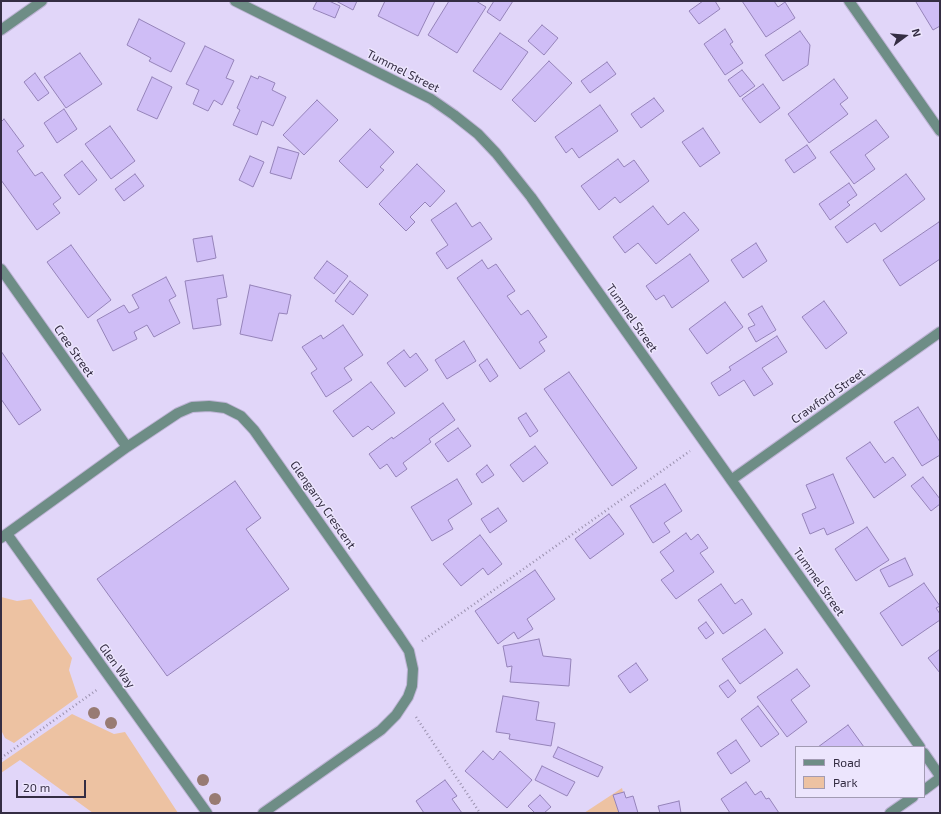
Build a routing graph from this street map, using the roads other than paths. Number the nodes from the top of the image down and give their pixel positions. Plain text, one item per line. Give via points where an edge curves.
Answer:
1 (42, 1) edge
2 (236, 1) edge
3 (849, 1) edge
4 (1, 30) edge
5 (940, 131) edge
6 (1, 269) edge
7 (940, 332) edge
8 (127, 448) junction
9 (731, 480) junction
10 (4, 536) edge
11 (919, 746) edge
12 (925, 754) edge
13 (940, 777) edge
14 (925, 789) edge
15 (912, 798) edge
16 (207, 813) edge
17 (263, 813) edge
18 (890, 813) edge

1 - 4 street
2 - 9 street, Tummel Street via 431,99 478,134 531,197
3 - 5 street
6 - 8 street, Cree Street
7 - 9 street, Crawford Street
8 - 10 street, Glengarry Crescent
8 - 17 street, Glengarry Crescent via 178,413 192,407 225,408 241,416 254,430 409,651 413,669 412,686 396,715 381,730
9 - 11 street, Tummel Street
10 - 16 street, Glen Way
12 - 13 street
13 - 14 street
15 - 18 street

